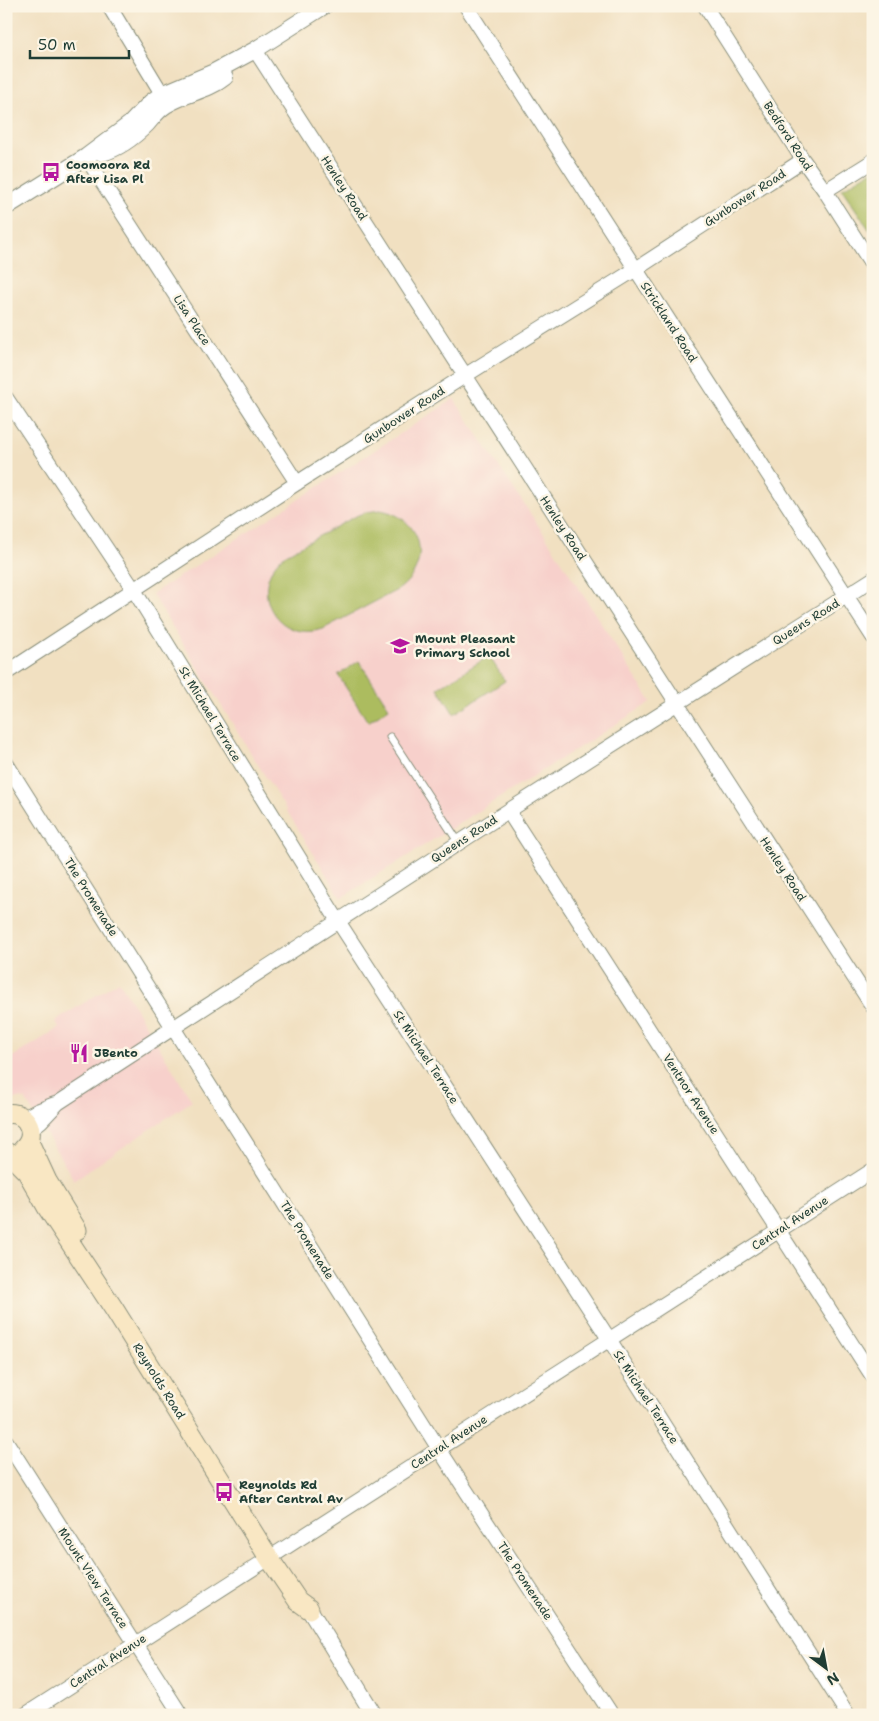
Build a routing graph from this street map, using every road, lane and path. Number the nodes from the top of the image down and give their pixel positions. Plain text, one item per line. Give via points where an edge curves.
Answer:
1 (109, 6) edge
2 (324, 6) edge
3 (466, 6) edge
4 (705, 6) edge
5 (255, 50) junction
6 (165, 99) junction
7 (86, 157) junction
8 (803, 160) junction
9 (873, 161) edge
10 (825, 191) junction
11 (6, 208) edge
12 (873, 266) edge
13 (636, 270) junction
14 (466, 375) junction
15 (6, 398) edge
16 (298, 483) junction
17 (873, 579) edge
18 (134, 590) junction
19 (846, 596) junction
20 (873, 637) edge
21 (6, 673) edge
22 (676, 705) junction
23 (390, 736) dead end
24 (6, 762) edge
25 (508, 811) junction
26 (459, 843) junction
27 (338, 921) junction
28 (873, 1007) edge
29 (173, 1028) junction
30 (18, 1120) edge
31 (7, 1153) edge
32 (873, 1170) edge
33 (54, 1206) junction
34 (778, 1230) junction
35 (609, 1339) junction
36 (873, 1377) edge
37 (6, 1441) edge
38 (439, 1449) junction
39 (274, 1555) junction
40 (309, 1609) joint
41 (135, 1644) junction
42 (25, 1715) edge
43 (181, 1715) edge
44 (374, 1715) edge
45 (612, 1715) edge
46 (848, 1715) edge

1 - 6 street
2 - 5 street
3 - 13 street, Strickland Road
4 - 8 street, Bedford Road
5 - 6 street via 211,87
5 - 14 street, Henley Road
6 - 7 street via 140,131 126,142 114,150
7 - 11 street
7 - 16 street, Lisa Place
8 - 10 street, Bedford Road
8 - 13 street, Gunbower Road
9 - 10 street
10 - 12 street, Bedford Road
13 - 14 street, Gunbower Road
13 - 19 street, Strickland Road
14 - 16 street, Gunbower Road
14 - 22 street, Henley Road
15 - 18 street, St Michael Terrace
16 - 18 street, Gunbower Road
17 - 19 street, Queens Road
18 - 21 street, Gunbower Road
18 - 27 street, St Michael Terrace
19 - 20 street, Strickland Road
19 - 22 street, Queens Road
22 - 25 street, Queens Road
22 - 28 street, Henley Road
23 - 26 lane
24 - 29 street, The Promenade
25 - 26 street, Queens Road
25 - 34 street, Ventnor Avenue
26 - 27 street, Queens Road
27 - 29 street, Queens Road
27 - 35 street, St Michael Terrace
29 - 30 street, Queens Road via 58,1103 41,1121
29 - 38 street, The Promenade
30 - 31 main road, Reynolds Road via 21,1151
30 - 33 main road, Reynolds Road via 47,1180
31 - 33 main road, Reynolds Road
32 - 34 street, Central Avenue
33 - 39 main road, Reynolds Road
34 - 35 street, Central Avenue
34 - 36 street, Ventnor Avenue
35 - 38 street, Central Avenue
35 - 46 street, St Michael Terrace
37 - 41 street, Mount View Terrace
38 - 39 street, Central Avenue
38 - 45 street, The Promenade
39 - 40 main road, Reynolds Road via 306,1596
39 - 41 street, Central Avenue
40 - 44 street, Reynolds Road
41 - 42 street, Central Avenue
41 - 43 street, Mount View Terrace

